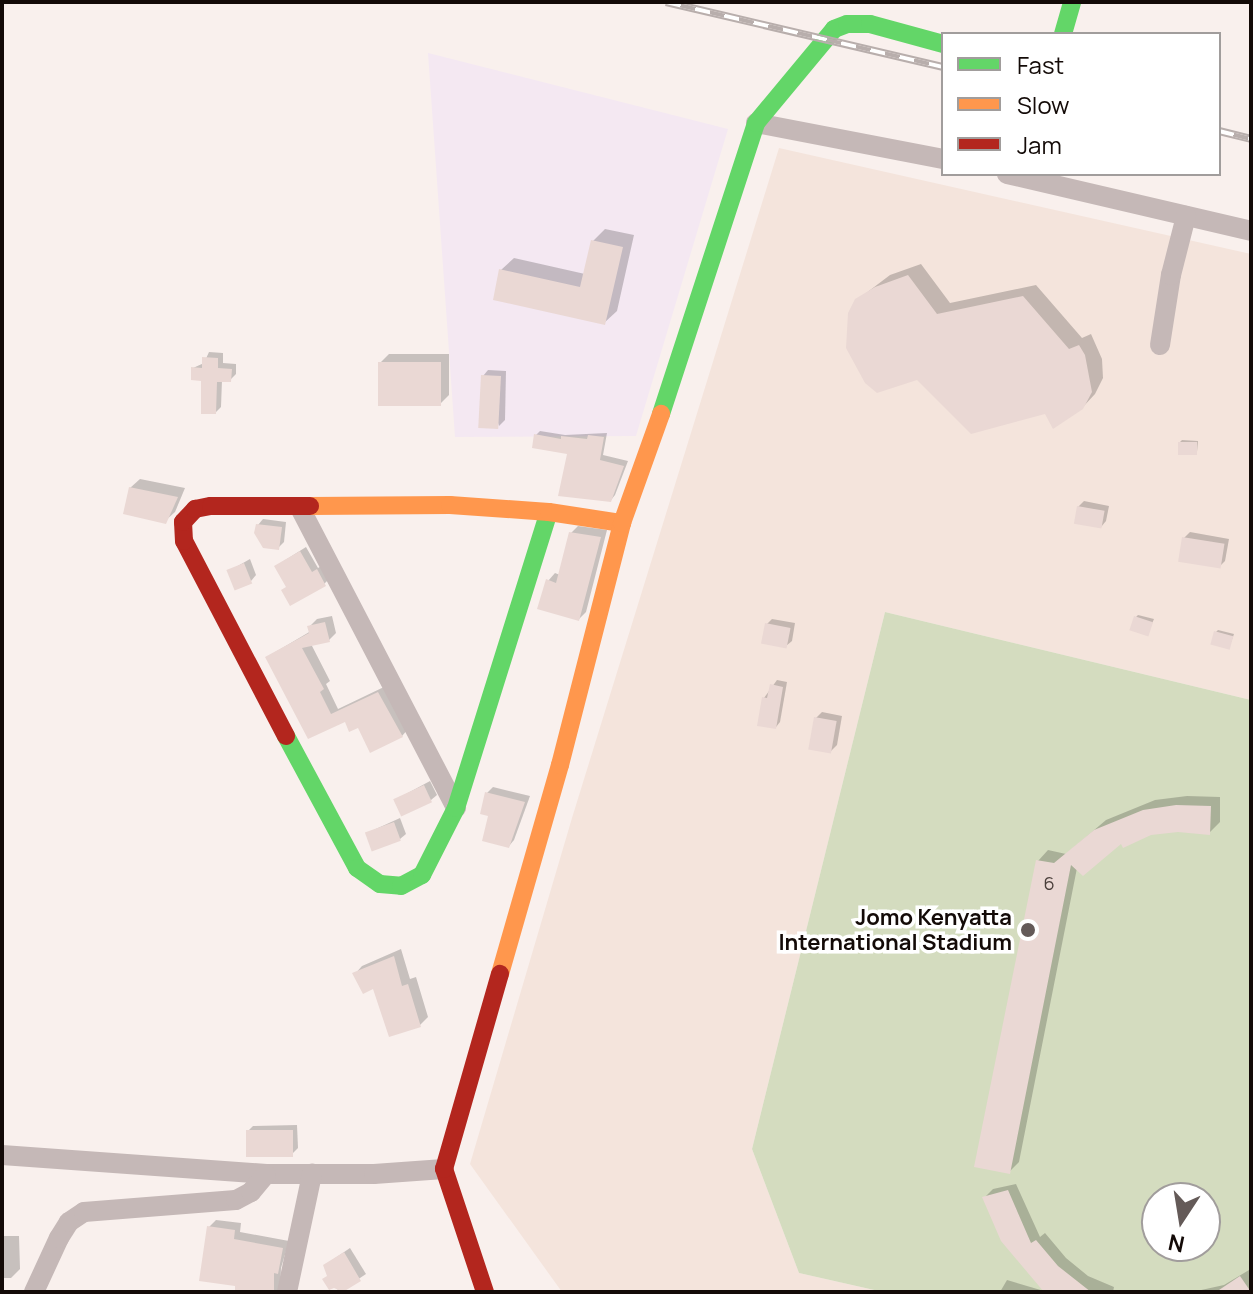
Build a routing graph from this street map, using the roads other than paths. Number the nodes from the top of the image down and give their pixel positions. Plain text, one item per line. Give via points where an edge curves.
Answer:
1 (1072, 2) edge
2 (1064, 32) edge
3 (941, 43) edge
4 (756, 123) junction
5 (941, 159) edge
6 (1016, 176) edge
7 (1186, 216) junction
8 (1251, 231) edge
9 (1160, 345) dead end
10 (300, 508) junction
11 (549, 512) junction
12 (622, 523) junction
13 (456, 808) junction
14 (2, 1155) edge
15 (444, 1169) junction
16 (266, 1174) junction
17 (312, 1174) junction
18 (34, 1292) edge
19 (287, 1292) edge
20 (485, 1292) edge

1 - 2 street
3 - 4 street via 870,24 847,24 824,39
4 - 5 street
4 - 12 street
6 - 7 street
7 - 8 street
7 - 9 street
10 - 11 street via 450,505
10 - 13 street
10 - 13 street via 195,509 183,522 184,541 357,868 380,884 401,886 422,875
11 - 12 street
11 - 13 street
12 - 15 street via 560,765
14 - 16 street
15 - 17 street
15 - 20 street
16 - 17 street
16 - 18 street via 236,1200 84,1212 64,1230
17 - 19 street

